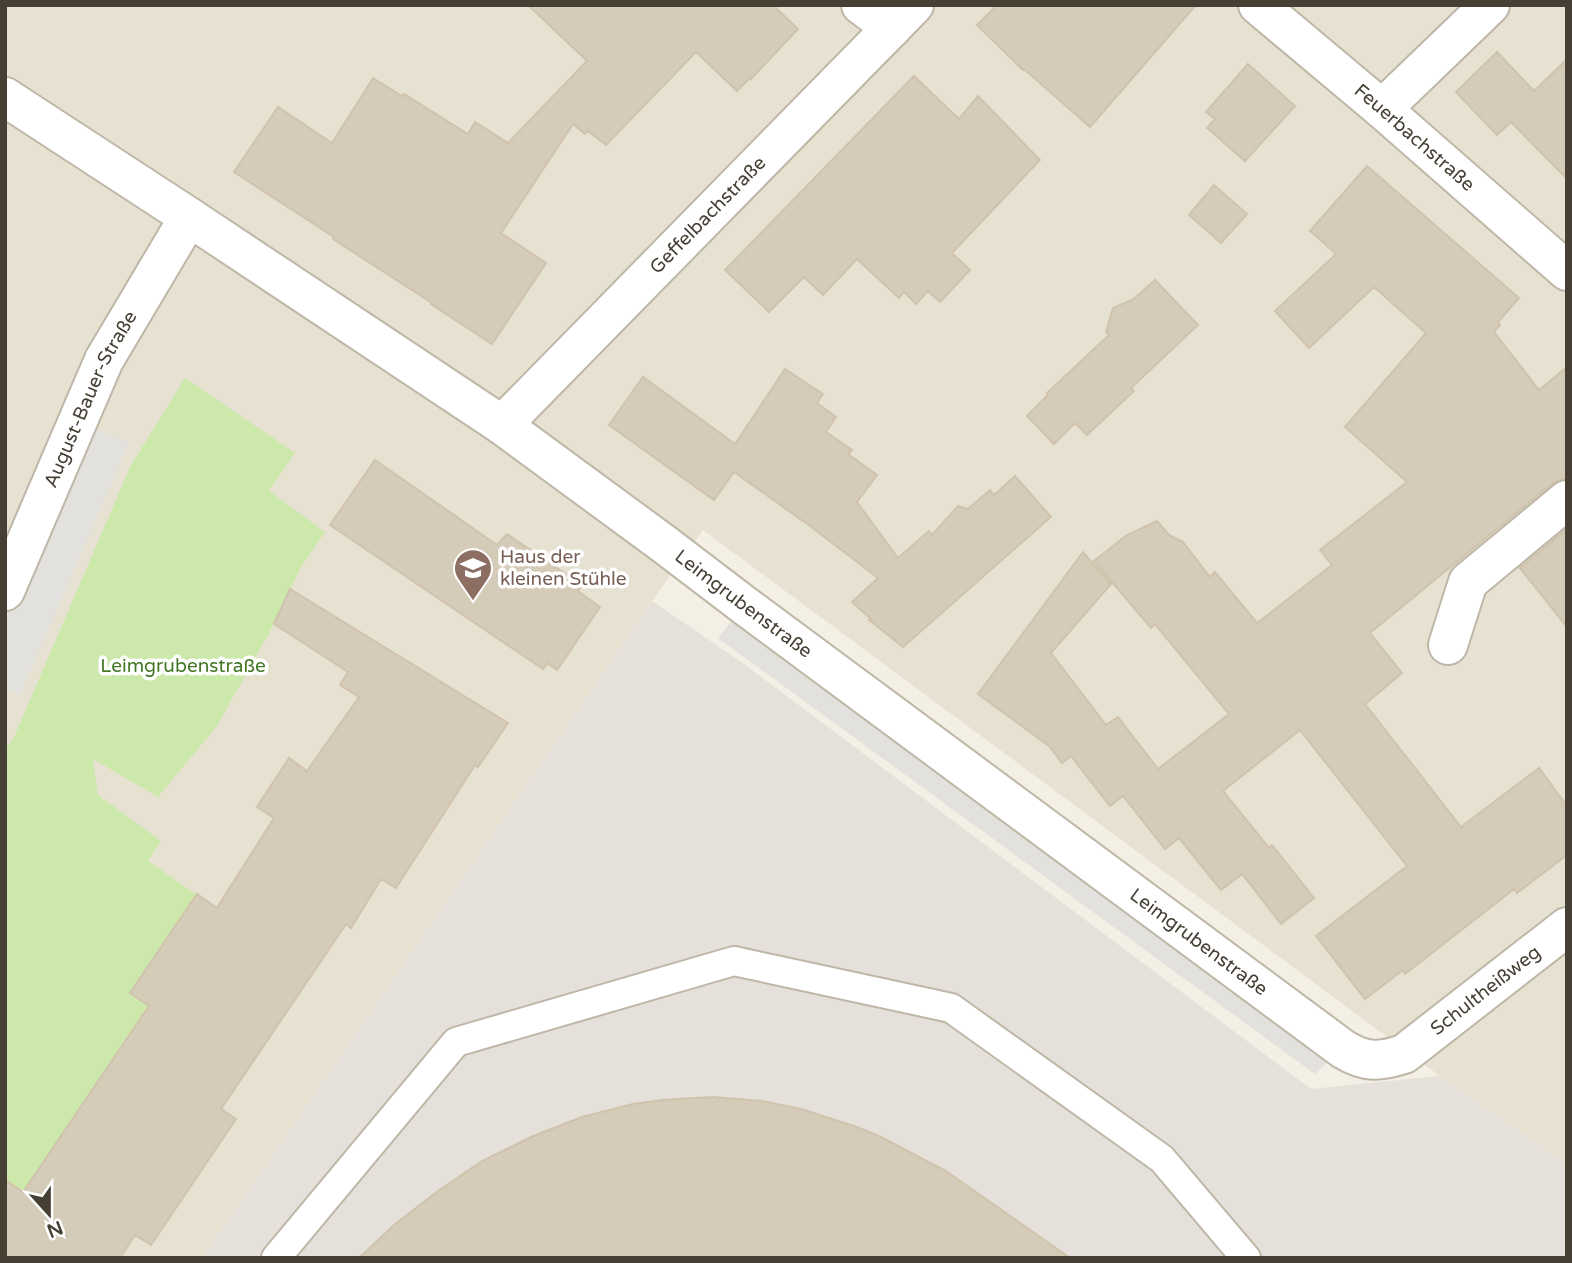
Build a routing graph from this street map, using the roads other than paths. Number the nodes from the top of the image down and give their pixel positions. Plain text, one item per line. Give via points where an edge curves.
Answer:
1 (861, 5) edge
2 (1258, 5) edge
3 (1490, 5) edge
4 (893, 13) edge
5 (5, 97) edge
6 (1382, 109) junction
7 (189, 217) junction
8 (1567, 271) edge
9 (502, 425) junction
10 (1567, 500) edge
11 (5, 591) edge
12 (1448, 645) dead end
13 (1567, 927) edge
14 (1404, 1054) joint
15 (276, 1258) edge
16 (1246, 1258) edge

1 - 4 street
2 - 6 street, Feuerbachstraße
3 - 6 street
4 - 9 street, Geffelbachstraße
5 - 7 street, Leimgrubenstraße
6 - 8 street, Feuerbachstraße
7 - 9 street, Leimgrubenstraße
7 - 11 street, August-Bauer-Straße via 104,360
9 - 14 street, Leimgrubenstraße via 1343,1049 1372,1060
10 - 12 street via 1468,582
13 - 14 street, Schultheißweg
15 - 16 lane via 456,1042 734,961 951,1008 1162,1159

